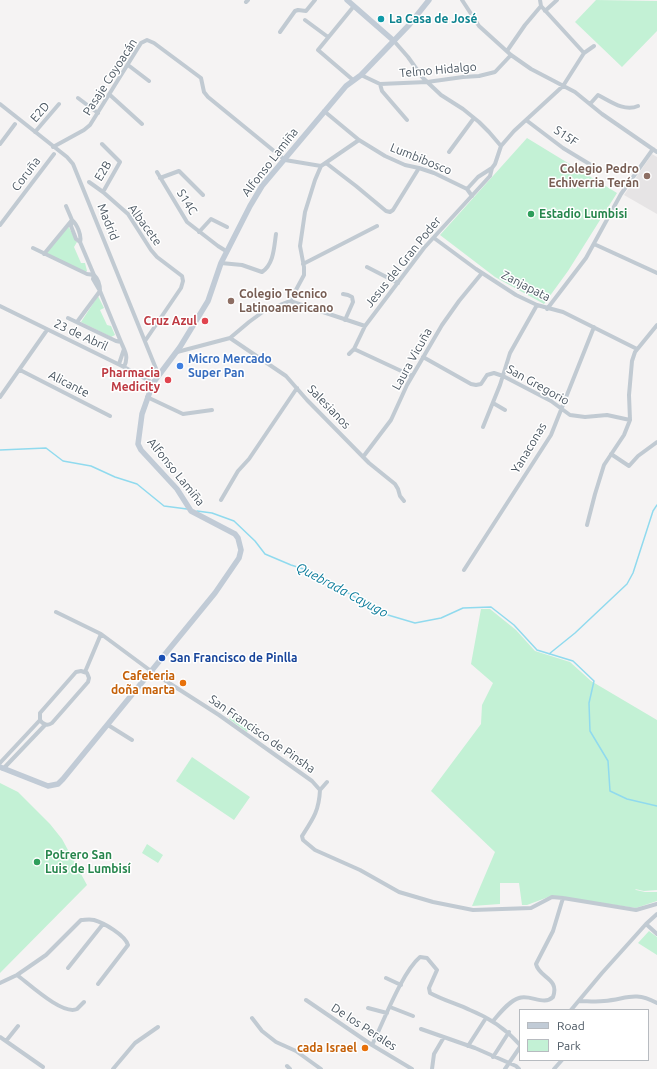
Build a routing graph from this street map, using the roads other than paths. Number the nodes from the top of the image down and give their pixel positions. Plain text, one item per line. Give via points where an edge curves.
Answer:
1 (315, 0) edge
2 (347, 0) edge
3 (429, 0) edge
4 (462, 0) edge
5 (540, 0) edge
6 (557, 0) edge
7 (354, 6) junction
8 (541, 6) junction
9 (545, 11) junction
10 (305, 20) dead end
11 (280, 32) dead end
12 (328, 37) junction
13 (394, 41) junction
14 (594, 46) dead end
15 (506, 51) junction
16 (584, 53) junction
17 (511, 55) junction
18 (128, 64) junction
19 (360, 75) junction
20 (353, 80) junction
21 (149, 81) dead end
22 (427, 82) junction
23 (380, 84) junction
24 (563, 86) junction
25 (110, 95) junction
26 (78, 98) dead end
27 (0, 104) edge
28 (59, 104) dead end
29 (590, 104) junction
30 (638, 106) dead end
31 (324, 111) junction
32 (98, 113) junction
33 (474, 118) junction
34 (407, 120) dead end
35 (526, 120) junction
36 (15, 124) dead end
37 (142, 124) dead end
38 (35, 132) junction
39 (359, 140) junction
40 (0, 144) edge
41 (102, 144) dead end
42 (501, 146) junction
43 (53, 147) junction
44 (655, 151) edge
45 (449, 152) dead end
46 (54, 154) dead end
47 (285, 160) junction
48 (326, 163) junction
49 (321, 166) junction
50 (419, 168) junction
51 (492, 168) junction
52 (596, 168) dead end
53 (157, 172) dead end
54 (160, 178) junction
55 (89, 182) dead end
56 (467, 190) junction
57 (103, 192) junction
58 (203, 195) dead end
59 (472, 196) junction
60 (66, 206) dead end
61 (72, 220) junction
62 (0, 225) edge
63 (377, 226) dead end
64 (227, 227) dead end
65 (199, 232) junction
66 (276, 234) dead end
67 (434, 238) junction
68 (594, 244) junction
69 (33, 248) dead end
70 (226, 251) junction
71 (44, 254) junction
72 (220, 263) junction
73 (303, 264) junction
74 (367, 266) dead end
75 (482, 273) junction
76 (657, 273) edge
77 (94, 276) junction
78 (398, 283) junction
79 (100, 291) junction
80 (343, 294) dead end
81 (290, 302) junction
82 (0, 306) edge
83 (537, 306) junction
84 (547, 309) junction
85 (68, 318) dead end
86 (346, 320) junction
87 (78, 322) junction
88 (657, 325) edge
89 (365, 326) junction
90 (594, 327) junction
91 (47, 330) junction
92 (230, 338) junction
93 (145, 341) junction
94 (121, 342) junction
95 (124, 349) junction
96 (354, 349) junction
97 (637, 349) junction
98 (177, 352) junction
99 (349, 354) dead end
100 (423, 357) junction
101 (119, 364) junction
102 (124, 366) junction
103 (20, 370) junction
104 (159, 376) junction
105 (412, 376) junction
106 (503, 376) junction
107 (153, 383) junction
108 (297, 388) junction
109 (0, 397) edge
110 (148, 397) junction
111 (493, 403) junction
112 (562, 408) junction
113 (212, 410) dead end
114 (505, 410) dead end
115 (110, 416) dead end
116 (630, 420) junction
117 (483, 427) dead end
118 (657, 442) edge
119 (611, 454) junction
120 (363, 456) junction
121 (221, 500) dead end
122 (404, 501) dead end
123 (587, 525) dead end
124 (464, 570) dead end
125 (56, 612) dead end
126 (101, 634) junction
127 (152, 671) junction
128 (86, 672) junction
129 (40, 720) junction
130 (45, 725) junction
131 (108, 725) junction
132 (132, 740) dead end
133 (0, 763) edge
134 (2, 768) edge
135 (327, 782) dead end
136 (320, 790) junction
137 (563, 898) junction
138 (657, 904) edge
139 (657, 914) edge
140 (103, 924) junction
141 (646, 924) junction
142 (657, 934) edge
143 (68, 968) dead end
144 (17, 975) junction
145 (386, 978) dead end
146 (0, 984) edge
147 (98, 984) dead end
148 (400, 985) junction
149 (306, 1000) dead end
150 (579, 1001) junction
151 (84, 1002) dead end
152 (657, 1003) edge
153 (390, 1007) junction
154 (368, 1008) dead end
155 (572, 1009) edge
156 (387, 1013) junction
157 (413, 1016) dead end
158 (252, 1018) dead end
159 (486, 1018) junction
160 (493, 1021) junction
161 (18, 1026) dead end
162 (158, 1026) dead end
163 (421, 1029) dead end
164 (509, 1032) junction
165 (0, 1037) edge
166 (444, 1037) junction
167 (6, 1041) junction
168 (372, 1045) junction
169 (519, 1045) edge
170 (468, 1046) junction
171 (519, 1048) edge
172 (493, 1057) junction
173 (561, 1061) edge
174 (509, 1063) junction
175 (43, 1067) dead end
176 (113, 1069) edge
177 (321, 1069) edge
178 (412, 1069) edge
179 (432, 1069) edge
180 (505, 1069) edge
181 (519, 1069) edge
182 (554, 1069) edge

1 - 11 street via 306,11 295,11
2 - 7 street
3 - 13 street, Alfonso Lamiña
4 - 15 street via 479,26
5 - 8 street
6 - 9 street
7 - 12 street
7 - 13 street
8 - 9 street
8 - 15 street
9 - 16 street
10 - 12 street
12 - 20 street via 318,52
13 - 19 street, Alfonso Lamiña
13 - 22 street
14 - 16 street, Jesus del Gran Poder
15 - 17 street
16 - 24 street, Jesus del Gran Poder
17 - 22 street, Telmo Hidalgo via 495,72 486,75
17 - 24 street
18 - 21 street
18 - 25 street, Pasaje Coyoacán
18 - 47 street, Pasaje Coyoacán via 142,42 147,40 154,43 201,78 204,92 208,97
19 - 20 street, Alfonso Lamiña
19 - 23 street, Telmo Hidalgo
20 - 31 street, Alfonso Lamiña
22 - 23 street, Telmo Hidalgo
22 - 33 street
23 - 34 street
24 - 29 street
24 - 35 street, Jesus del Gran Poder
25 - 32 street, Pasaje Coyoacán
25 - 37 street
26 - 32 street
27 - 38 street, Madrid
28 - 38 street, E2D
29 - 30 street via 598,95 617,105 633,108
29 - 44 street
31 - 39 street, Lumbibosco
31 - 47 street, Alfonso Lamiña
32 - 43 street, Pasaje Coyoacán via 88,128
33 - 42 street
33 - 45 street
35 - 42 street, Jesus del Gran Poder
35 - 52 street, S15F via 563,148
36 - 40 street
38 - 43 street, Madrid
39 - 48 street
39 - 50 street, Lumbibosco via 404,165
41 - 57 street, E2B via 120,162
42 - 51 street, Jesus del Gran Poder
43 - 93 street, Madrid via 76,168
44 - 68 street via 621,194
46 - 62 street, Coruña
47 - 49 street
47 - 70 street, Alfonso Lamiña via 262,186
48 - 49 street
48 - 50 street via 390,212
49 - 73 street via 305,212 300,246
50 - 56 street, Lumbibosco
51 - 56 street via 478,177
51 - 59 street, Jesus del Gran Poder via 490,176
53 - 54 street, S14C
54 - 58 street via 179,171
54 - 65 street, S14C via 187,222
55 - 57 street, Albacete
56 - 59 street, Lumbibosco
57 - 93 street, Albacete via 128,214 156,257 182,276 182,288
59 - 67 street, Jesus del Gran Poder
60 - 61 street
61 - 71 street
61 - 77 street via 71,226 76,239 80,242
63 - 73 street
64 - 65 street via 211,219
65 - 70 street, S14C
66 - 72 street via 272,260 264,271
67 - 75 street, Zanjapata
67 - 78 street, Jesus del Gran Poder
68 - 76 street
68 - 84 street
69 - 71 street
70 - 72 street, Alfonso Lamiña
71 - 77 street
72 - 98 street, Alfonso Lamiña via 208,301
73 - 81 street via 304,275
74 - 78 street
75 - 83 street, Zanjapata
75 - 100 street, Laura Vicuña via 458,301
77 - 79 street via 93,279
78 - 89 street, Jesus del Gran Poder
79 - 87 street
79 - 94 street
80 - 86 street via 352,297 353,302
81 - 86 street
81 - 92 street via 264,311
82 - 91 street, 23 de Abril
83 - 84 street, Zanjapata
83 - 106 street via 510,353
84 - 90 street, Zanjapata via 563,312
85 - 87 street
86 - 89 street
87 - 94 street
88 - 97 street
89 - 96 street, Jesus del Gran Poder
90 - 97 street, Zanjapata
90 - 112 street, Yanaconas
91 - 101 street, 23 de Abril
91 - 103 street
92 - 98 street
92 - 108 street, Salesianos via 286,376
93 - 104 street, Madrid
94 - 95 street
95 - 101 street
95 - 102 street via 127,357
96 - 99 street, Jesus del Gran Poder
96 - 105 street
97 - 116 street via 631,369
98 - 104 street, Alfonso Lamiña
100 - 105 street, Laura Vicuña
100 - 106 street, San Gregorio via 471,384 481,384 487,375
101 - 102 street, 23 de Abril
102 - 107 street, 23 de Abril
103 - 109 street
103 - 115 street, Alicante
104 - 107 street, Alfonso Lamiña
105 - 120 street, Laura Vicuña via 391,420
106 - 111 street
106 - 112 street, San Gregorio
107 - 110 street, Alfonso Lamiña
108 - 120 street, Salesianos
108 - 121 street via 249,459 238,471
110 - 113 street via 183,414
110 - 127 street, Alfonso Lamiña via 142,414 138,444 141,450 178,489 190,509 235,534 241,550 239,558 215,593
111 - 114 street
111 - 117 street
112 - 116 street, San Gregorio via 578,416 607,415
112 - 124 street, Yanaconas via 551,435
116 - 119 street via 624,435
118 - 119 street via 629,466
119 - 123 street via 599,479
120 - 122 street, Salesianos via 395,484
125 - 126 street, San Francisco de Pinsha
126 - 127 street, San Francisco de Pinsha
126 - 128 street
127 - 131 street, Alfonso Lamiña
127 - 136 street, San Francisco de Pinsha via 219,715 312,781
128 - 129 street via 76,672 40,713
128 - 130 street via 89,678 87,684 52,723
129 - 130 street
129 - 133 street
130 - 134 street
131 - 132 street
131 - 134 street, Alfonso Lamiña via 58,784 48,786
135 - 136 street
136 - 137 street, San Francisco de Pinsha via 319,804 302,840 315,850 360,870 399,892 473,910 531,908 552,897
137 - 138 street, San Francisco de Pinsha via 636,910
137 - 160 street via 553,931 536,964 537,970 552,981 553,997 548,1000 520,998 510,1003
139 - 141 street
140 - 143 street
140 - 144 street via 94,920 81,920 46,955
140 - 147 street via 122,937 128,945
141 - 142 street
141 - 150 street
144 - 146 street
144 - 151 street via 60,1007 77,1009
145 - 148 street
148 - 153 street
148 - 159 street via 413,963 420,957 427,958 437,970 429,988 430,992
149 - 168 street, De los Perales
150 - 152 street via 642,996
150 - 155 street
153 - 156 street
153 - 157 street
154 - 156 street
156 - 168 street
158 - 177 street via 262,1031 276,1042 296,1051
159 - 160 street
159 - 170 street
160 - 164 street
161 - 167 street
162 - 176 street via 135,1043
163 - 166 street
164 - 169 street
164 - 172 street
165 - 167 street
166 - 170 street
166 - 179 street via 434,1054
167 - 175 street
168 - 178 street, De los Perales
170 - 172 street
171 - 174 street
172 - 174 street
173 - 182 street
174 - 180 street
174 - 181 street

